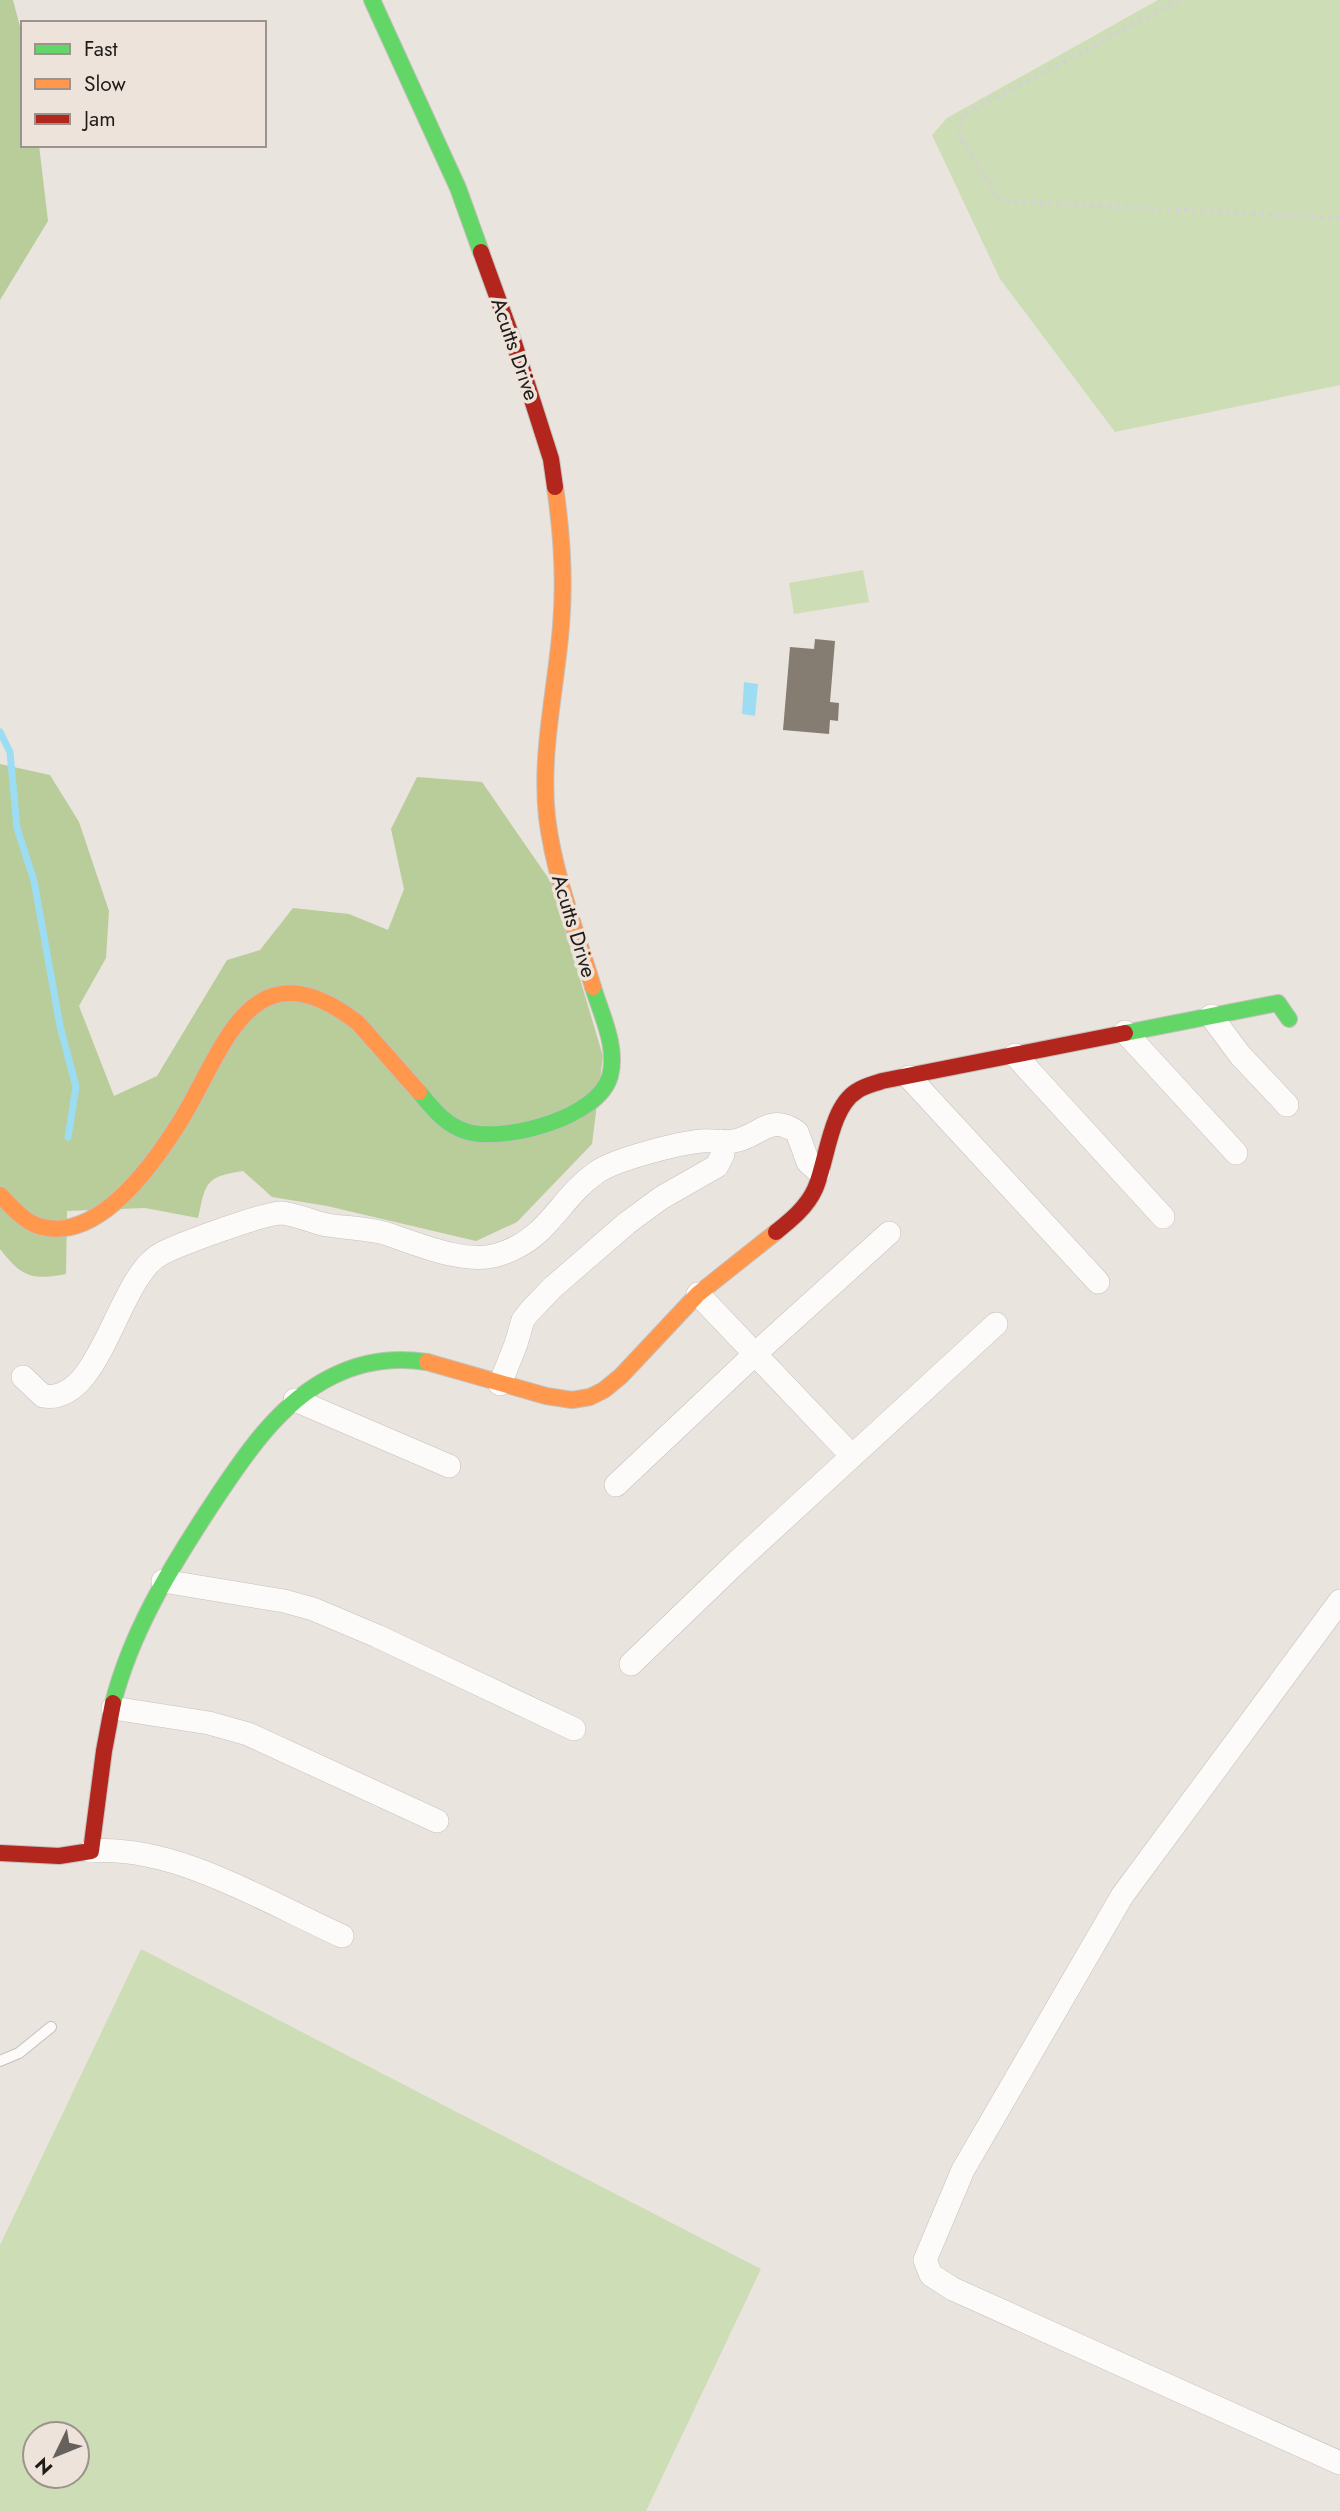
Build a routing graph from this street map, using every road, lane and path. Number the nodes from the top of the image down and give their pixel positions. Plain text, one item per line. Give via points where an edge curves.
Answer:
1 (372, 0) edge
2 (1179, 0) edge
3 (1340, 218) edge
4 (1211, 1016) junction
5 (1289, 1019) dead end
6 (1125, 1032) junction
7 (1015, 1055) junction
8 (909, 1077) junction
9 (1287, 1105) dead end
10 (721, 1141) junction
11 (1236, 1153) dead end
12 (819, 1172) junction
13 (0, 1195) edge
14 (1163, 1217) dead end
15 (889, 1233) dead end
16 (1098, 1282) dead end
17 (698, 1294) junction
18 (996, 1324) dead end
19 (755, 1354) junction
20 (23, 1377) dead end
21 (500, 1384) junction
22 (295, 1401) junction
23 (852, 1457) junction
24 (449, 1466) dead end
25 (617, 1485) dead end
26 (163, 1581) junction
27 (1340, 1601) edge
28 (631, 1664) dead end
29 (113, 1708) junction
30 (574, 1730) dead end
31 (437, 1821) dead end
32 (91, 1851) junction
33 (0, 1853) edge
34 (342, 1936) dead end
35 (51, 2027) dead end
36 (0, 2061) edge
37 (1340, 2463) edge

1 - 13 street, Acutts Drive via 458,188 551,459 562,537 563,585 546,746 547,816 557,870 611,1045 611,1074 607,1085 573,1113 517,1132 464,1133 437,1115 345,1012 313,996 286,995 253,1006 229,1030 163,1146 136,1180 95,1217 68,1227 42,1227
2 - 3 path via 962,116 959,137 1001,201
4 - 5 street via 1278,1003
4 - 6 street
4 - 9 street
6 - 7 street
6 - 11 street
7 - 8 street
7 - 14 street
8 - 12 street via 871,1085 849,1097
8 - 16 street
10 - 12 street via 779,1124 797,1132 808,1162
10 - 20 street via 684,1144 603,1169 532,1239 496,1256 466,1256 367,1229 281,1213 183,1244 151,1259 141,1271 73,1390 43,1396
10 - 21 street via 723,1154 718,1166 627,1223 537,1303 523,1320
12 - 17 street via 811,1198 796,1215
15 - 19 street
17 - 19 street
17 - 21 street via 616,1382 592,1396 553,1399
18 - 23 street
19 - 23 street
19 - 25 street
21 - 22 street via 424,1362 382,1360 346,1369
22 - 24 street
22 - 26 street via 245,1455
23 - 28 street
26 - 29 street via 144,1616
26 - 30 street via 313,1609
27 - 37 street via 1122,1896 963,2170 925,2260 931,2275 953,2288
29 - 31 street via 197,1720 248,1734
29 - 32 street
32 - 33 street via 59,1856
32 - 34 street via 112,1849 160,1857
35 - 36 lane via 19,2053

